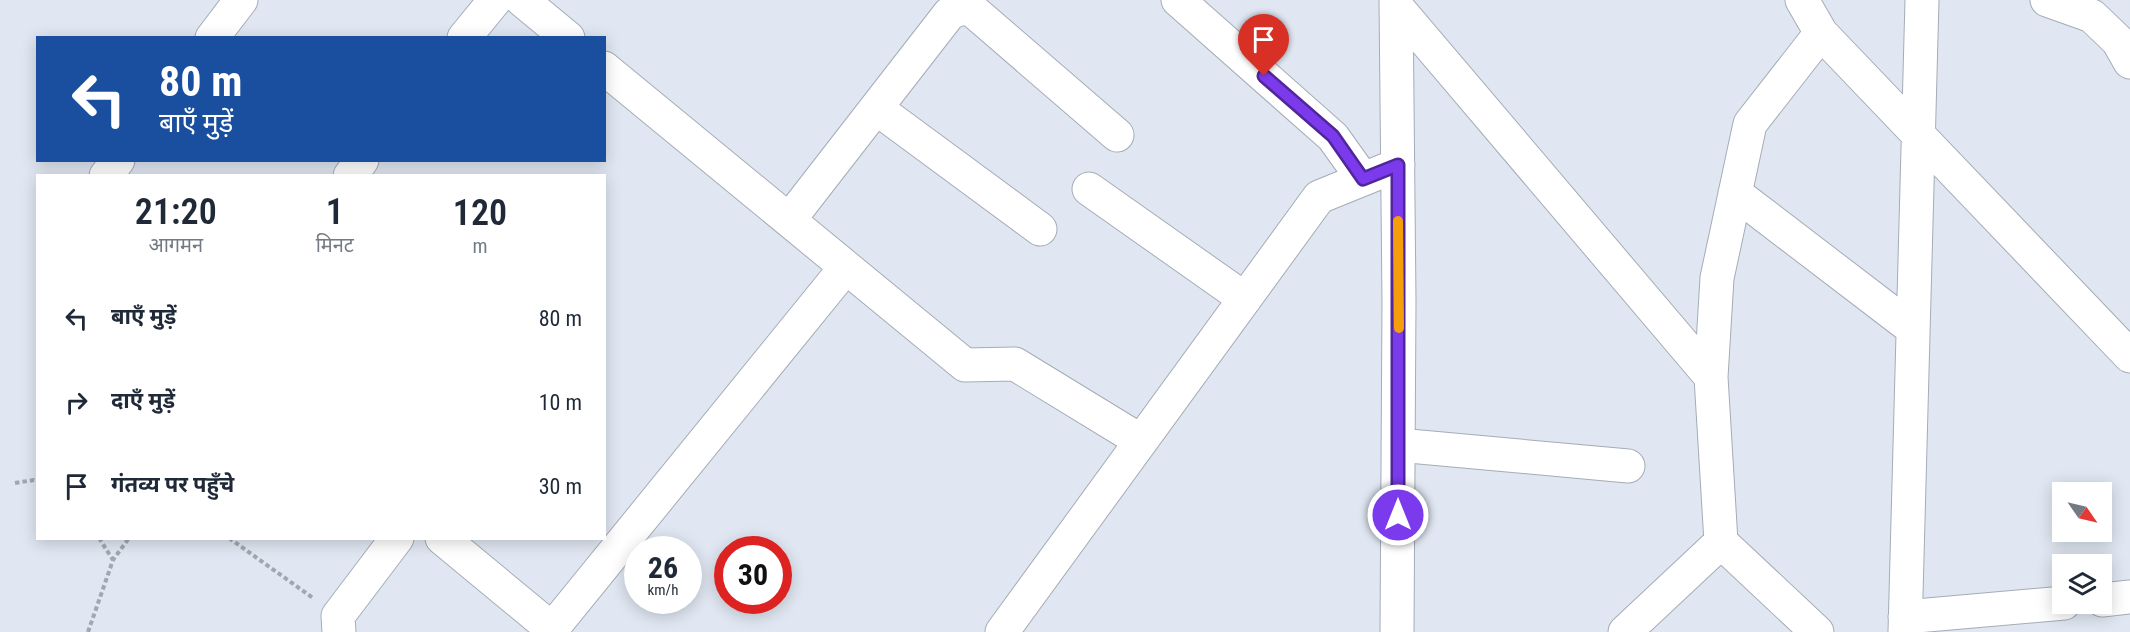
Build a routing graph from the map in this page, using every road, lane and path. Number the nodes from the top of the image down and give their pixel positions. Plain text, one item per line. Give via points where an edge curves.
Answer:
1 (241, 0) edge
2 (495, 0) edge
3 (522, 0) edge
4 (1178, 0) edge
5 (1802, 0) edge
6 (1922, 0) edge
7 (2047, 0) edge
8 (1396, 3) edge
9 (1821, 33) junction
10 (214, 36) edge
11 (466, 36) edge
12 (566, 36) edge
13 (2130, 62) edge
14 (606, 70) edge
15 (876, 108) junction
16 (1117, 135) dead end
17 (1918, 136) junction
18 (1398, 165) junction
19 (1363, 179) junction
20 (1089, 189) dead end
21 (1735, 194) junction
22 (789, 220) junction
23 (1040, 229) dead end
24 (846, 267) junction
25 (1245, 298) junction
26 (1913, 329) junction
27 (2130, 356) edge
28 (1711, 378) junction
29 (1141, 441) junction
30 (1398, 445) junction
31 (1628, 466) dead end
32 (36, 480) edge
33 (15, 483) dead end
34 (100, 540) edge
35 (128, 540) edge
36 (232, 540) edge
37 (396, 540) edge
38 (444, 540) edge
39 (1720, 542) junction
40 (113, 560) junction
41 (2130, 597) edge
42 (2112, 599) edge
43 (2052, 605) edge
44 (339, 624) edge
45 (1905, 624) edge
46 (552, 631) edge
47 (88, 632) edge
48 (1002, 632) edge
49 (1397, 632) edge
50 (1625, 632) edge
51 (1817, 632) edge

1 - 10 street
2 - 11 street
3 - 12 street
4 - 19 street via 1333,136
5 - 9 street
6 - 17 street
7 - 13 street via 2092,16 2118,41
8 - 18 street
8 - 28 street
9 - 17 street
9 - 21 street via 1750,124
14 - 22 street
15 - 16 street via 949,14 971,9
15 - 22 street
15 - 23 street
17 - 26 street
17 - 27 street
18 - 19 street
18 - 30 street
19 - 25 street via 1319,197
20 - 25 street
21 - 26 street
21 - 28 street via 1718,278
22 - 24 street
24 - 29 street via 965,365 1015,364
24 - 46 street
25 - 29 street
26 - 45 street
28 - 39 street
29 - 48 street
30 - 31 street
30 - 49 street
32 - 33 path
34 - 40 path
35 - 40 path
36 - 44 path
37 - 44 street
38 - 46 street
39 - 50 street
39 - 51 street
40 - 47 path
41 - 42 street
43 - 45 street

